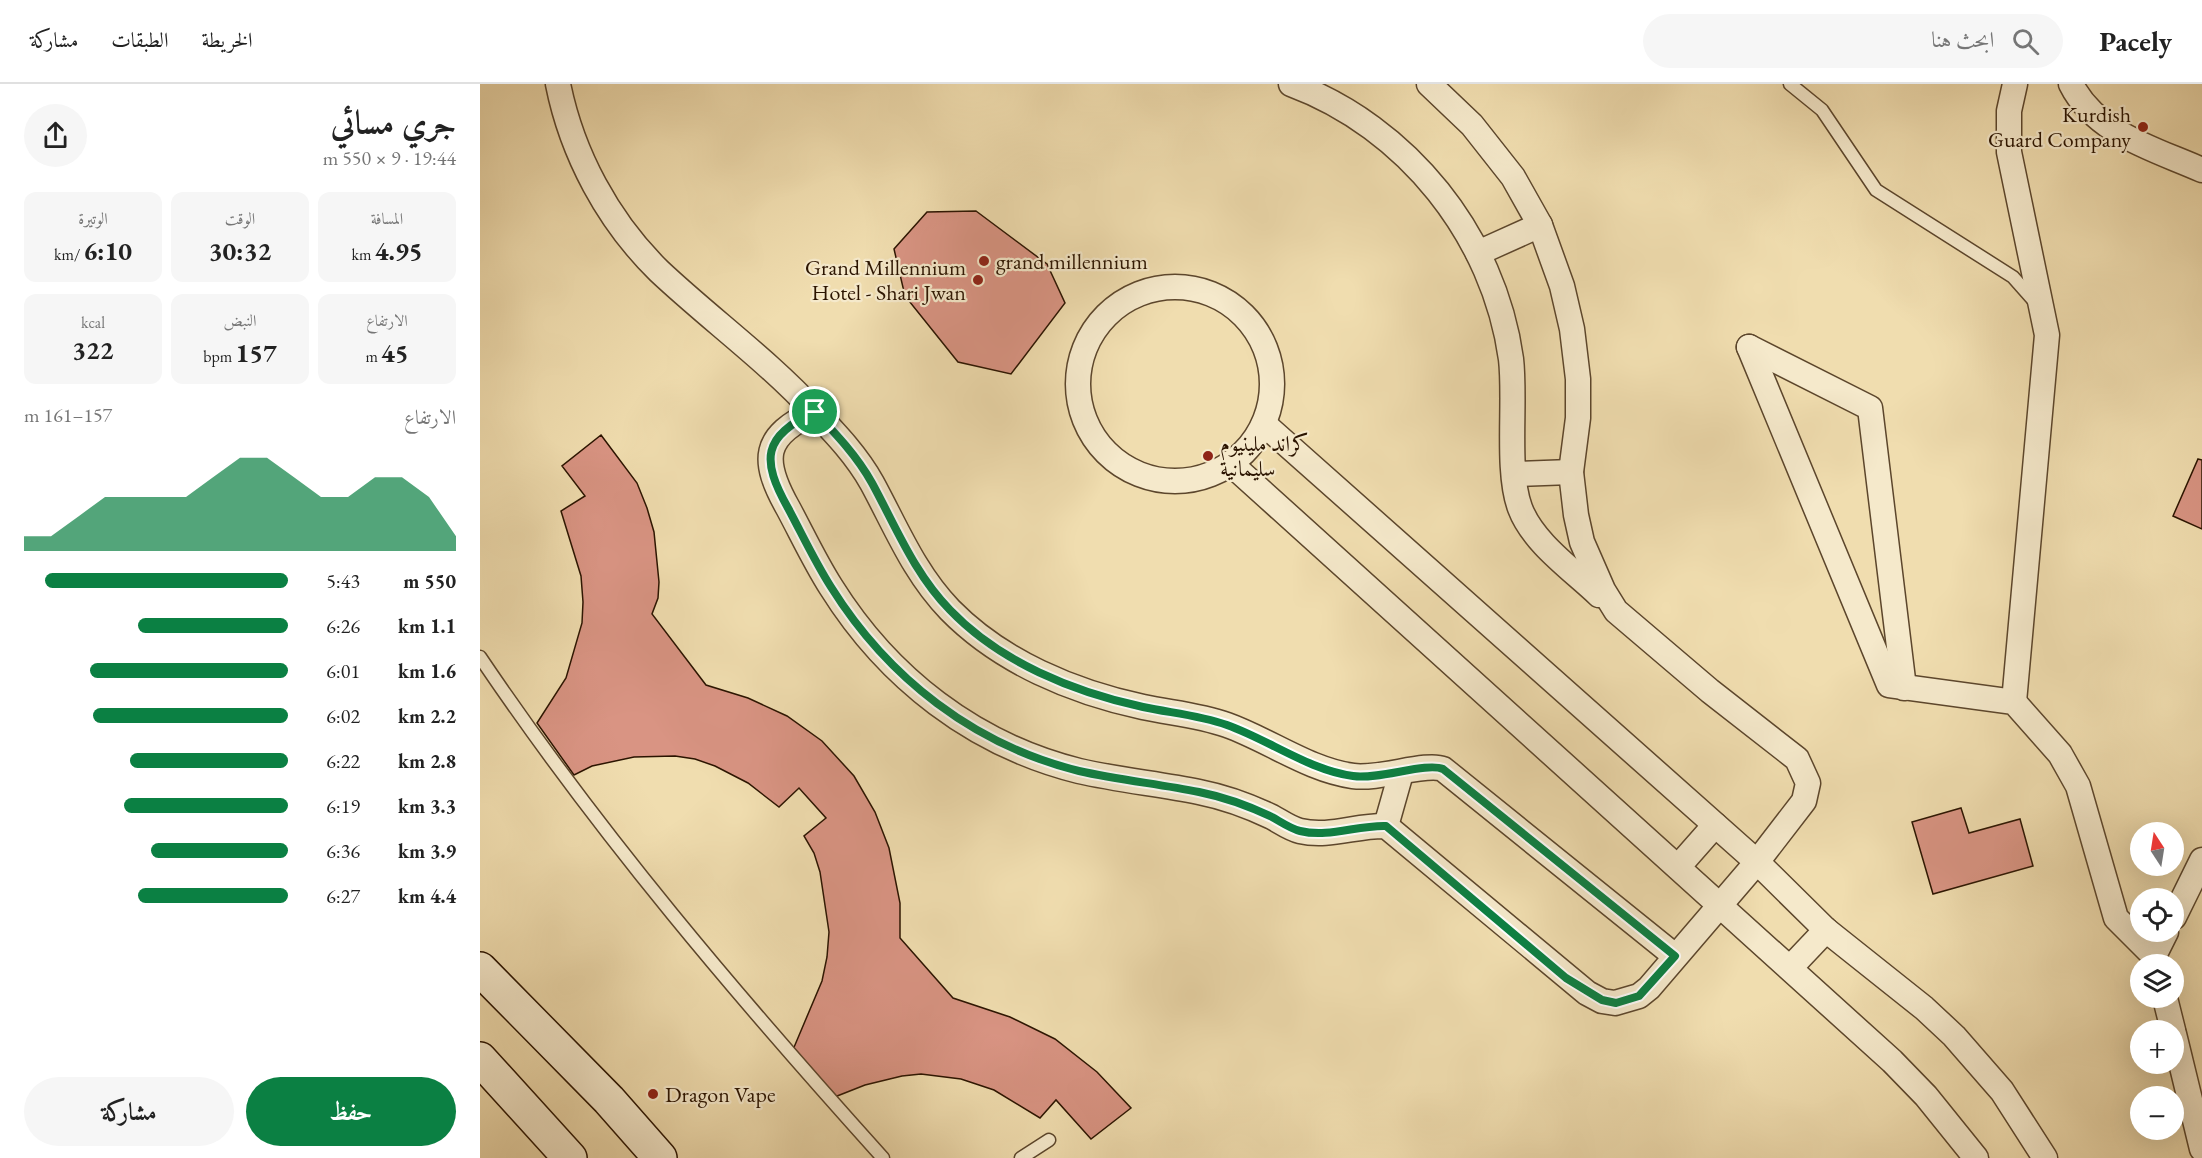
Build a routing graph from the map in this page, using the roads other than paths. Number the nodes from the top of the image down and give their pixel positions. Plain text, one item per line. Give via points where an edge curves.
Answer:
1 (558, 84) edge
2 (1429, 84) edge
3 (1790, 84) edge
4 (2015, 84) edge
5 (2072, 84) edge
6 (1300, 86) edge
7 (2202, 170) edge
8 (1540, 225) junction
9 (1478, 254) junction
10 (2048, 335) junction
11 (815, 412) junction
12 (1264, 424) junction
13 (1230, 463) junction
14 (1571, 472) junction
15 (1515, 474) junction
16 (1616, 611) junction
17 (480, 657) edge
18 (1904, 688) junction
19 (2014, 702) junction
20 (1401, 773) junction
21 (1715, 825) junction
22 (1386, 826) junction
23 (2202, 860) edge
24 (1757, 862) junction
25 (1678, 867) junction
26 (2184, 897) edge
27 (1720, 905) junction
28 (1826, 930) junction
29 (2150, 954) edge
30 (1675, 956) junction
31 (1791, 968) junction
32 (480, 969) edge
33 (480, 1059) edge
34 (2183, 1074) edge
35 (1049, 1140) dead end
36 (2202, 1149) edge
37 (570, 1158) edge
38 (660, 1158) edge
39 (883, 1158) edge
40 (1021, 1158) edge
41 (1976, 1158) edge
42 (2045, 1158) edge

1 - 11 street via 582,158 608,208 635,245
2 - 8 street via 1494,151
3 - 10 lane via 1822,110 1876,190 2013,278 2035,302
4 - 10 street via 2009,111 2009,152
5 - 7 street via 2084,105 2114,131
6 - 9 street via 1371,128 1419,168 1450,205
8 - 9 street
8 - 14 street via 1562,285 1572,329 1578,418
9 - 15 street via 1499,304 1511,358
10 - 19 street
11 - 20 street via 861,465 906,552 927,582 950,610 1002,651 1089,692 1222,724 1336,772 1365,777
11 - 22 street via 796,420 778,436 770,457 773,481 857,625 888,663 927,698 971,727 1027,754 1077,770 1206,793 1252,808 1298,831
12 - 13 street via 1247,450
12 - 13 street via 1273,392 1270,360 1257,330 1234,306 1205,291 1173,286 1140,292 1112,309 1091,334 1079,365 1078,396 1087,426 1105,452 1130,471 1161,480 1192,480 1222,470
12 - 21 street
13 - 25 street
14 - 15 street
14 - 16 street via 1582,542
15 - 16 street via 1520,508 1534,534
16 - 24 street via 1801,764 1808,783 1804,801
17 - 39 lane via 556,765 672,916
18 - 18 street via 1889,685 1749,347 1870,408
18 - 19 street
19 - 29 street via 2069,768 2078,786 2116,918
20 - 22 street
20 - 30 street via 1436,766 1455,777
21 - 24 street
21 - 25 street
22 - 30 street via 1566,978 1602,1000 1616,1003 1639,996
23 - 26 street
24 - 27 street
24 - 28 street
25 - 27 street
27 - 30 street
27 - 31 street
28 - 31 street
28 - 42 street via 1954,1036 2002,1091
31 - 41 street via 1909,1078
32 - 38 main road via 609,1100
33 - 37 main road
34 - 36 street
35 - 40 lane

